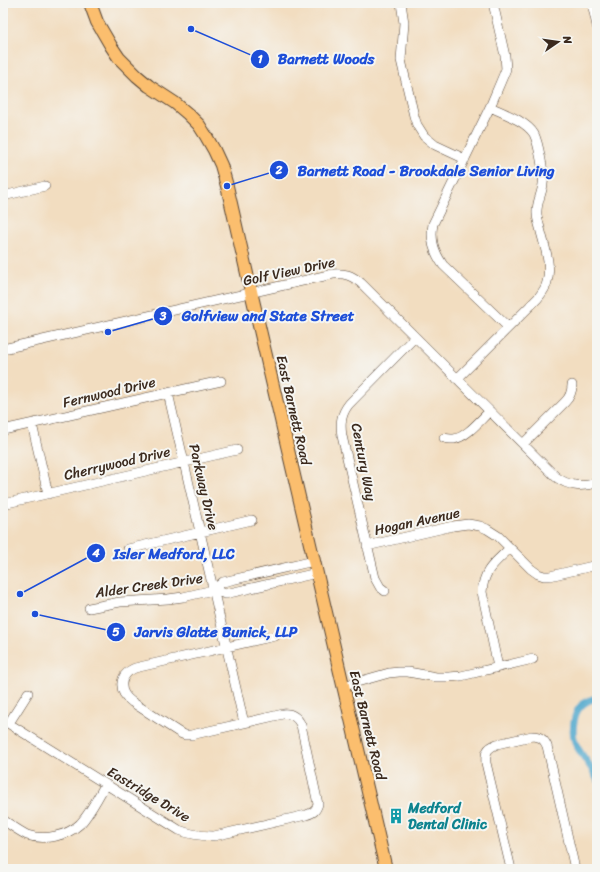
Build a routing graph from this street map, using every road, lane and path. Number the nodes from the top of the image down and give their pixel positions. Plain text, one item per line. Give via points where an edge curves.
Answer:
1 (90, 3) edge
2 (401, 3) edge
3 (493, 3) edge
4 (592, 3) edge
5 (597, 26) edge
6 (490, 107) junction
7 (464, 159) junction
8 (44, 186) dead end
9 (3, 196) edge
10 (251, 293) junction
11 (508, 327) junction
12 (415, 337) junction
13 (3, 349) edge
14 (457, 379) junction
15 (221, 381) dead end
16 (572, 385) dead end
17 (168, 393) junction
18 (490, 411) junction
19 (32, 424) junction
20 (3, 430) edge
21 (444, 438) dead end
22 (523, 444) junction
23 (237, 450) dead end
24 (184, 462) junction
25 (597, 483) edge
26 (48, 494) junction
27 (3, 504) edge
28 (252, 520) dead end
29 (200, 532) junction
30 (367, 546) junction
31 (510, 548) junction
32 (128, 549) dead end
33 (314, 561) junction
34 (597, 565) edge
35 (317, 573) junction
36 (213, 590) junction
37 (385, 591) dead end
38 (89, 608) dead end
39 (275, 636) dead end
40 (226, 648) junction
41 (533, 659) dead end
42 (498, 667) junction
43 (343, 686) junction
44 (28, 693) dead end
45 (6, 722) edge
46 (244, 723) junction
47 (105, 785) junction
48 (3, 820) edge
49 (386, 869) edge
50 (511, 869) edge
51 (575, 869) edge

1 - 10 main road, East Barnett Road via 97,22 120,58 149,86 188,114 199,125 214,150 226,180
2 - 7 street via 404,23 401,60 417,125 424,136 435,145
3 - 6 street via 506,69
4 - 5 street
6 - 7 street
6 - 11 street via 522,122 530,129 536,139 544,175 537,215 548,266 547,283 538,298
7 - 11 street via 433,224 433,246 443,265
8 - 9 street
10 - 12 street, Golf View Drive via 343,273 361,283
10 - 13 street, Golf View Drive
10 - 33 main road, East Barnett Road
11 - 14 street
12 - 14 street, Golf View Drive
12 - 30 street, Century Way via 349,404 341,418 342,436
14 - 18 street, Golf View Drive
15 - 17 street, Fernwood Drive
16 - 22 street via 572,391 565,402
17 - 19 street, Fernwood Drive
17 - 24 street, Parkway Drive
18 - 21 street via 466,434 459,438
18 - 22 street, Golf View Drive
19 - 20 street, Fernwood Drive
19 - 26 street
22 - 25 street, Golf View Drive via 563,482 578,486
23 - 24 street, Cherrywood Drive
24 - 26 street, Cherrywood Drive
24 - 29 street, Parkway Drive
26 - 27 street, Cherrywood Drive
28 - 29 street
29 - 32 street
29 - 36 street, Parkway Drive
30 - 31 street, Hogan Avenue via 468,524 487,529
30 - 37 street, Century Way via 375,578
31 - 34 street, Hogan Avenue via 530,569 544,576
31 - 42 street via 486,574 482,592
33 - 35 main road, East Barnett Road
33 - 36 street, Alder Creek Drive via 223,582
35 - 36 street, Alder Creek Drive via 225,594
35 - 43 main road, East Barnett Road
36 - 38 street, Alder Creek Drive via 176,598 120,602
36 - 40 street, Parkway Drive
39 - 40 street
40 - 46 street, Parkway Drive
40 - 46 street via 135,668 123,678 122,688 127,699 186,735
41 - 42 street
42 - 43 street via 449,677 408,672 389,673
43 - 49 main road, East Barnett Road
44 - 45 street
45 - 47 street, Eastridge Drive
46 - 47 street, Eastridge Drive via 288,714 292,714 298,720 317,797 318,804 313,813 214,836 197,836 179,830
47 - 48 street via 80,824 66,833 52,837 35,837
50 - 51 street via 486,756 491,746 532,736 545,741 547,746

